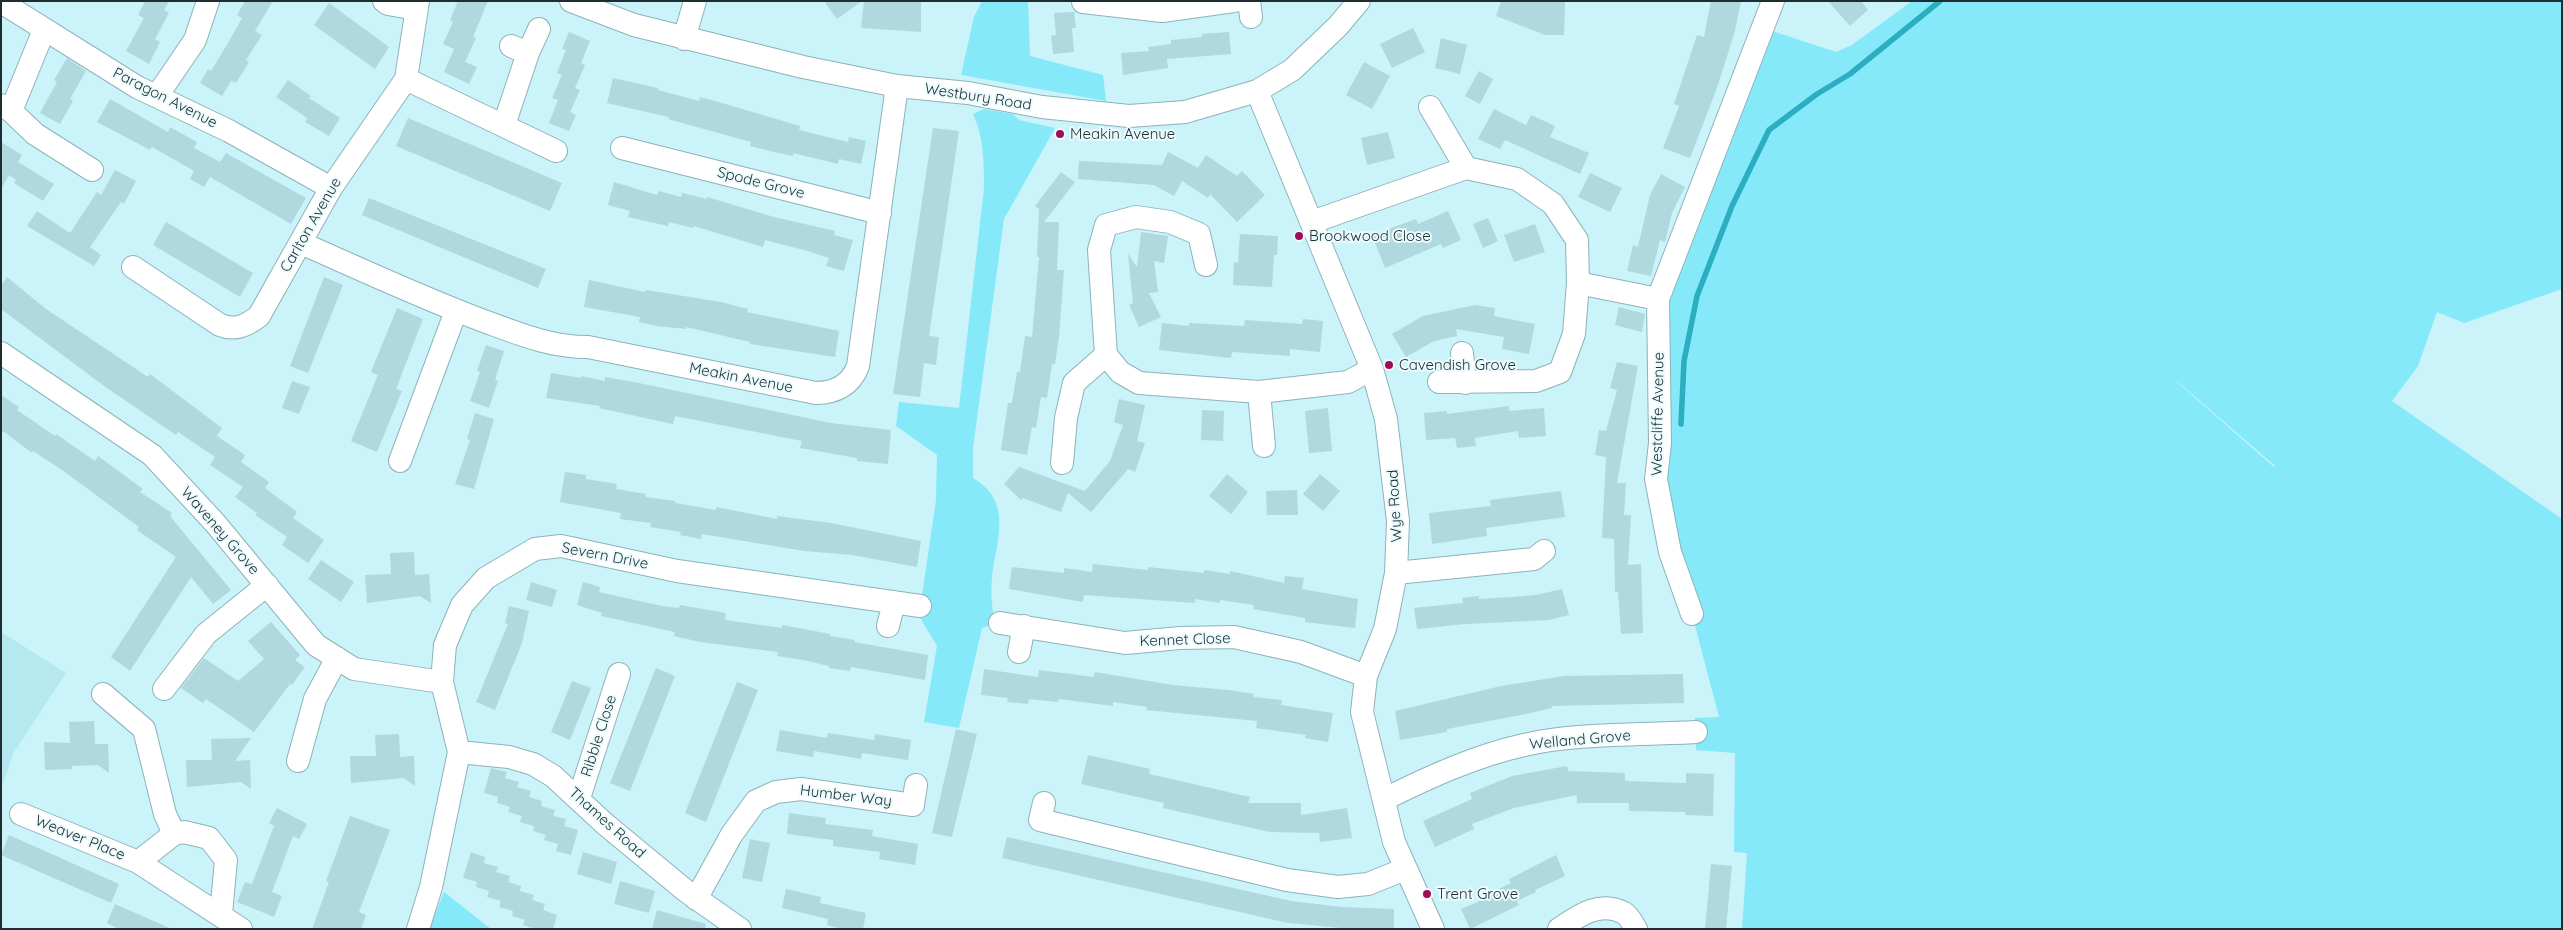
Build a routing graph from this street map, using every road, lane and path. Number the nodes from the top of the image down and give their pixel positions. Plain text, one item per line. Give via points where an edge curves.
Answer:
1 (208, 1) edge
2 (384, 1) edge
3 (570, 1) edge
4 (695, 1) edge
5 (1234, 1) edge
6 (1359, 1) edge
7 (1773, 1) edge
8 (1, 2) edge
9 (1083, 2) edge
10 (417, 5) edge
11 (539, 28) dead end
12 (44, 30) junction
13 (684, 39) junction
14 (406, 79) junction
15 (897, 86) junction
16 (1258, 91) junction
17 (157, 96) junction
18 (1430, 107) dead end
19 (6, 108) edge
20 (504, 124) junction
21 (556, 151) dead end
22 (634, 157) dead end
23 (1466, 168) junction
24 (92, 170) dead end
25 (331, 188) junction
26 (880, 213) junction
27 (1312, 222) junction
28 (301, 243) junction
29 (1206, 265) dead end
30 (133, 267) dead end
31 (1578, 283) junction
32 (1658, 299) junction
33 (456, 311) junction
34 (1, 353) edge
35 (1462, 353) dead end
36 (1106, 355) junction
37 (1372, 369) junction
38 (1439, 382) dead end
39 (1465, 383) junction
40 (1259, 392) junction
41 (1264, 446) dead end
42 (400, 461) dead end
43 (1062, 463) dead end
44 (1544, 552) dead end
45 (1396, 573) junction
46 (266, 585) junction
47 (894, 602) junction
48 (920, 606) dead end
49 (1692, 614) dead end
50 (1000, 622) dead end
51 (888, 626) dead end
52 (1024, 626) junction
53 (1019, 652) dead end
54 (337, 658) junction
55 (619, 674) dead end
56 (1366, 676) junction
57 (442, 682) junction
58 (164, 690) dead end
59 (104, 694) dead end
60 (1696, 732) dead end
61 (459, 752) junction
62 (298, 761) dead end
63 (916, 785) dead end
64 (579, 798) junction
65 (1385, 799) junction
66 (1044, 803) dead end
67 (21, 814) dead end
68 (174, 834) junction
69 (138, 862) junction
70 (1405, 869) junction
71 (696, 899) junction
72 (221, 914) junction
73 (241, 929) edge
74 (418, 929) edge
75 (740, 929) edge
76 (1433, 929) edge
77 (1559, 929) edge
78 (1636, 929) edge

1 - 17 street via 195,40
2 - 10 street
3 - 13 street, Westbury Road
4 - 13 street
5 - 9 street via 1162,11
6 - 16 street, Westbury Road via 1292,70
7 - 32 street, Westcliffe Avenue
8 - 12 street, Paragon Avenue
10 - 14 street, Carlton Avenue
11 - 20 street via 520,49
12 - 17 street, Paragon Avenue
12 - 19 street
13 - 15 street, Westbury Road
14 - 20 street
14 - 25 street, Carlton Avenue
15 - 16 street, Westbury Road via 1129,116 1185,112
15 - 26 street, Meakin Avenue
16 - 27 street, Wye Road
17 - 25 street, Paragon Avenue via 229,131
18 - 23 street
19 - 24 street via 35,134
20 - 21 street
22 - 26 street, Spode Grove
23 - 27 street
23 - 31 street via 1517,179 1553,204 1576,240
25 - 28 street, Carlton Avenue
26 - 33 street, Meakin Avenue via 858,366 846,383 828,393 588,347 542,343
27 - 37 street, Wye Road
28 - 30 street, Carlton Avenue via 259,316 249,324 231,329 220,325
28 - 33 street, Meakin Avenue
29 - 36 street via 1199,234 1170,222 1136,216 1106,225 1099,250
31 - 32 street
31 - 39 street via 1574,334 1560,372 1536,380
32 - 49 street, Westcliffe Avenue via 1660,443 1656,479 1670,552
33 - 42 street
34 - 46 street, Waveney Grove via 152,455 215,523
35 - 39 street
36 - 40 street via 1120,372 1140,382
36 - 43 street via 1074,383 1066,418
37 - 40 street via 1348,382
37 - 45 street, Wye Road via 1386,419 1394,474 1398,522
38 - 39 street
40 - 41 street
44 - 45 street via 1534,559
45 - 56 street, Wye Road via 1385,629
46 - 54 street, Waveney Grove via 316,645
46 - 58 street via 206,634
47 - 48 street, Severn Drive
47 - 51 street
47 - 57 street, Severn Drive via 677,571 561,546 535,549 486,578 462,605 445,644
50 - 52 street, Kennet Close
52 - 53 street
52 - 56 street, Kennet Close via 1125,643 1234,637 1301,652
54 - 57 street, Waveney Grove via 354,669
54 - 62 street via 315,699
55 - 64 street, Ribble Close
56 - 65 street, Wye Road via 1362,712 1374,768
57 - 61 street, Severn Drive
59 - 68 street via 144,729 165,814
60 - 65 street, Welland Grove via 1560,739 1524,745 1440,772
61 - 64 street, Thames Road via 509,756 533,764
61 - 74 street, Severn Drive via 431,887
63 - 71 street, Humber Way via 914,805 900,811 802,789 776,792 756,802 732,834
64 - 71 street, Thames Road via 605,824
65 - 70 street, Wye Road via 1394,842
66 - 70 street via 1040,820 1287,880 1338,888 1368,884
67 - 69 street, Weaver Place
68 - 69 street, Weaver Place
68 - 72 street via 184,832 209,838 226,860
69 - 72 street, Weaver Place
70 - 76 street, Wye Road
71 - 75 street, Thames Road
72 - 73 street, Weaver Place
77 - 78 street via 1586,910 1606,908 1625,914

